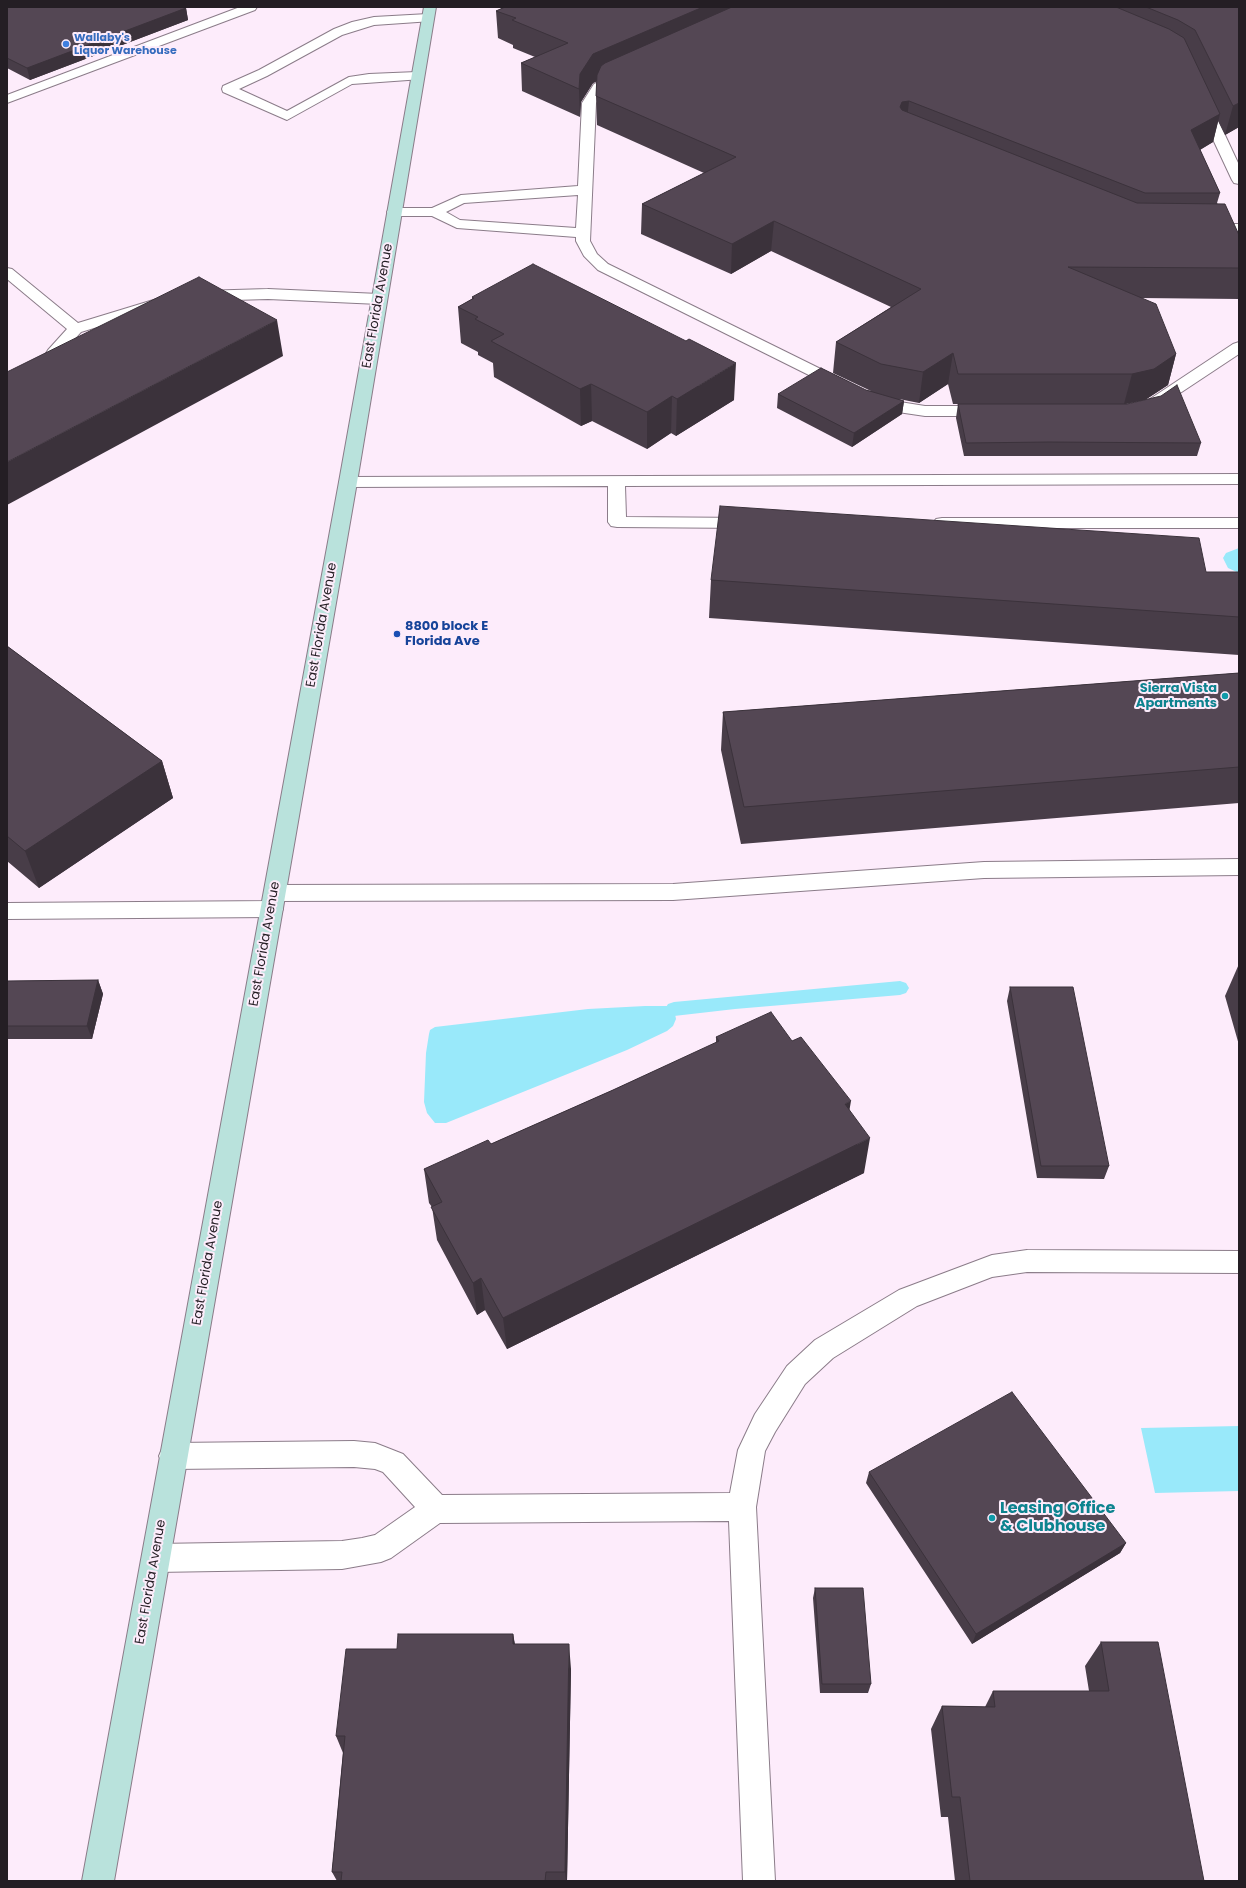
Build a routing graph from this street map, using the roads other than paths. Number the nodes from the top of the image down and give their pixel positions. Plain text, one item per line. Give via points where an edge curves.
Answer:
1 (251, 7) edge
2 (429, 12) edge
3 (634, 71) edge
4 (417, 76) junction
5 (1197, 89) edge
6 (7, 99) edge
7 (1239, 180) edge
8 (585, 190) junction
9 (394, 212) junction
10 (435, 212) junction
11 (1196, 228) edge
12 (1239, 228) edge
13 (584, 233) junction
14 (7, 272) edge
15 (379, 299) junction
16 (76, 329) junction
17 (1239, 347) edge
18 (7, 394) edge
19 (1136, 409) edge
20 (1005, 411) edge
21 (1239, 479) edge
22 (616, 481) junction
23 (348, 482) junction
24 (766, 523) edge
25 (924, 523) edge
26 (1239, 523) edge
27 (1239, 867) edge
28 (273, 901) junction
29 (7, 911) edge
30 (1239, 1262) edge
31 (174, 1456) junction
32 (742, 1507) junction
33 (436, 1509) junction
34 (156, 1558) junction
35 (98, 1881) edge
36 (759, 1881) edge

1 - 6 lane
2 - 4 main road, East Florida Avenue
2 - 4 lane via 356,25 338,32 263,74 228,89 288,116 349,82 369,78
3 - 8 lane via 598,87 589,103
4 - 9 main road, East Florida Avenue
5 - 7 lane
8 - 10 lane via 461,199
8 - 13 lane
9 - 10 lane
9 - 15 main road, East Florida Avenue
10 - 13 lane via 457,224
11 - 12 lane
13 - 20 lane via 583,241 591,256 603,267 860,394 898,407 925,411
14 - 16 lane
15 - 16 lane via 220,294 181,298 142,307
15 - 23 main road, East Florida Avenue
16 - 18 lane via 54,353 40,376
17 - 19 lane via 1151,405
21 - 22 lane
22 - 23 lane
22 - 24 lane via 617,522
23 - 28 main road, East Florida Avenue
25 - 26 lane
27 - 28 lane via 984,870 666,892
28 - 29 lane
28 - 31 main road, East Florida Avenue
30 - 32 lane via 1027,1261 992,1266 908,1298 824,1349 796,1375 765,1423 752,1450
31 - 33 lane via 375,1456 392,1463
31 - 34 main road, East Florida Avenue
32 - 33 lane
32 - 36 lane
33 - 34 lane via 382,1548 362,1552 342,1555
34 - 35 main road, East Florida Avenue

